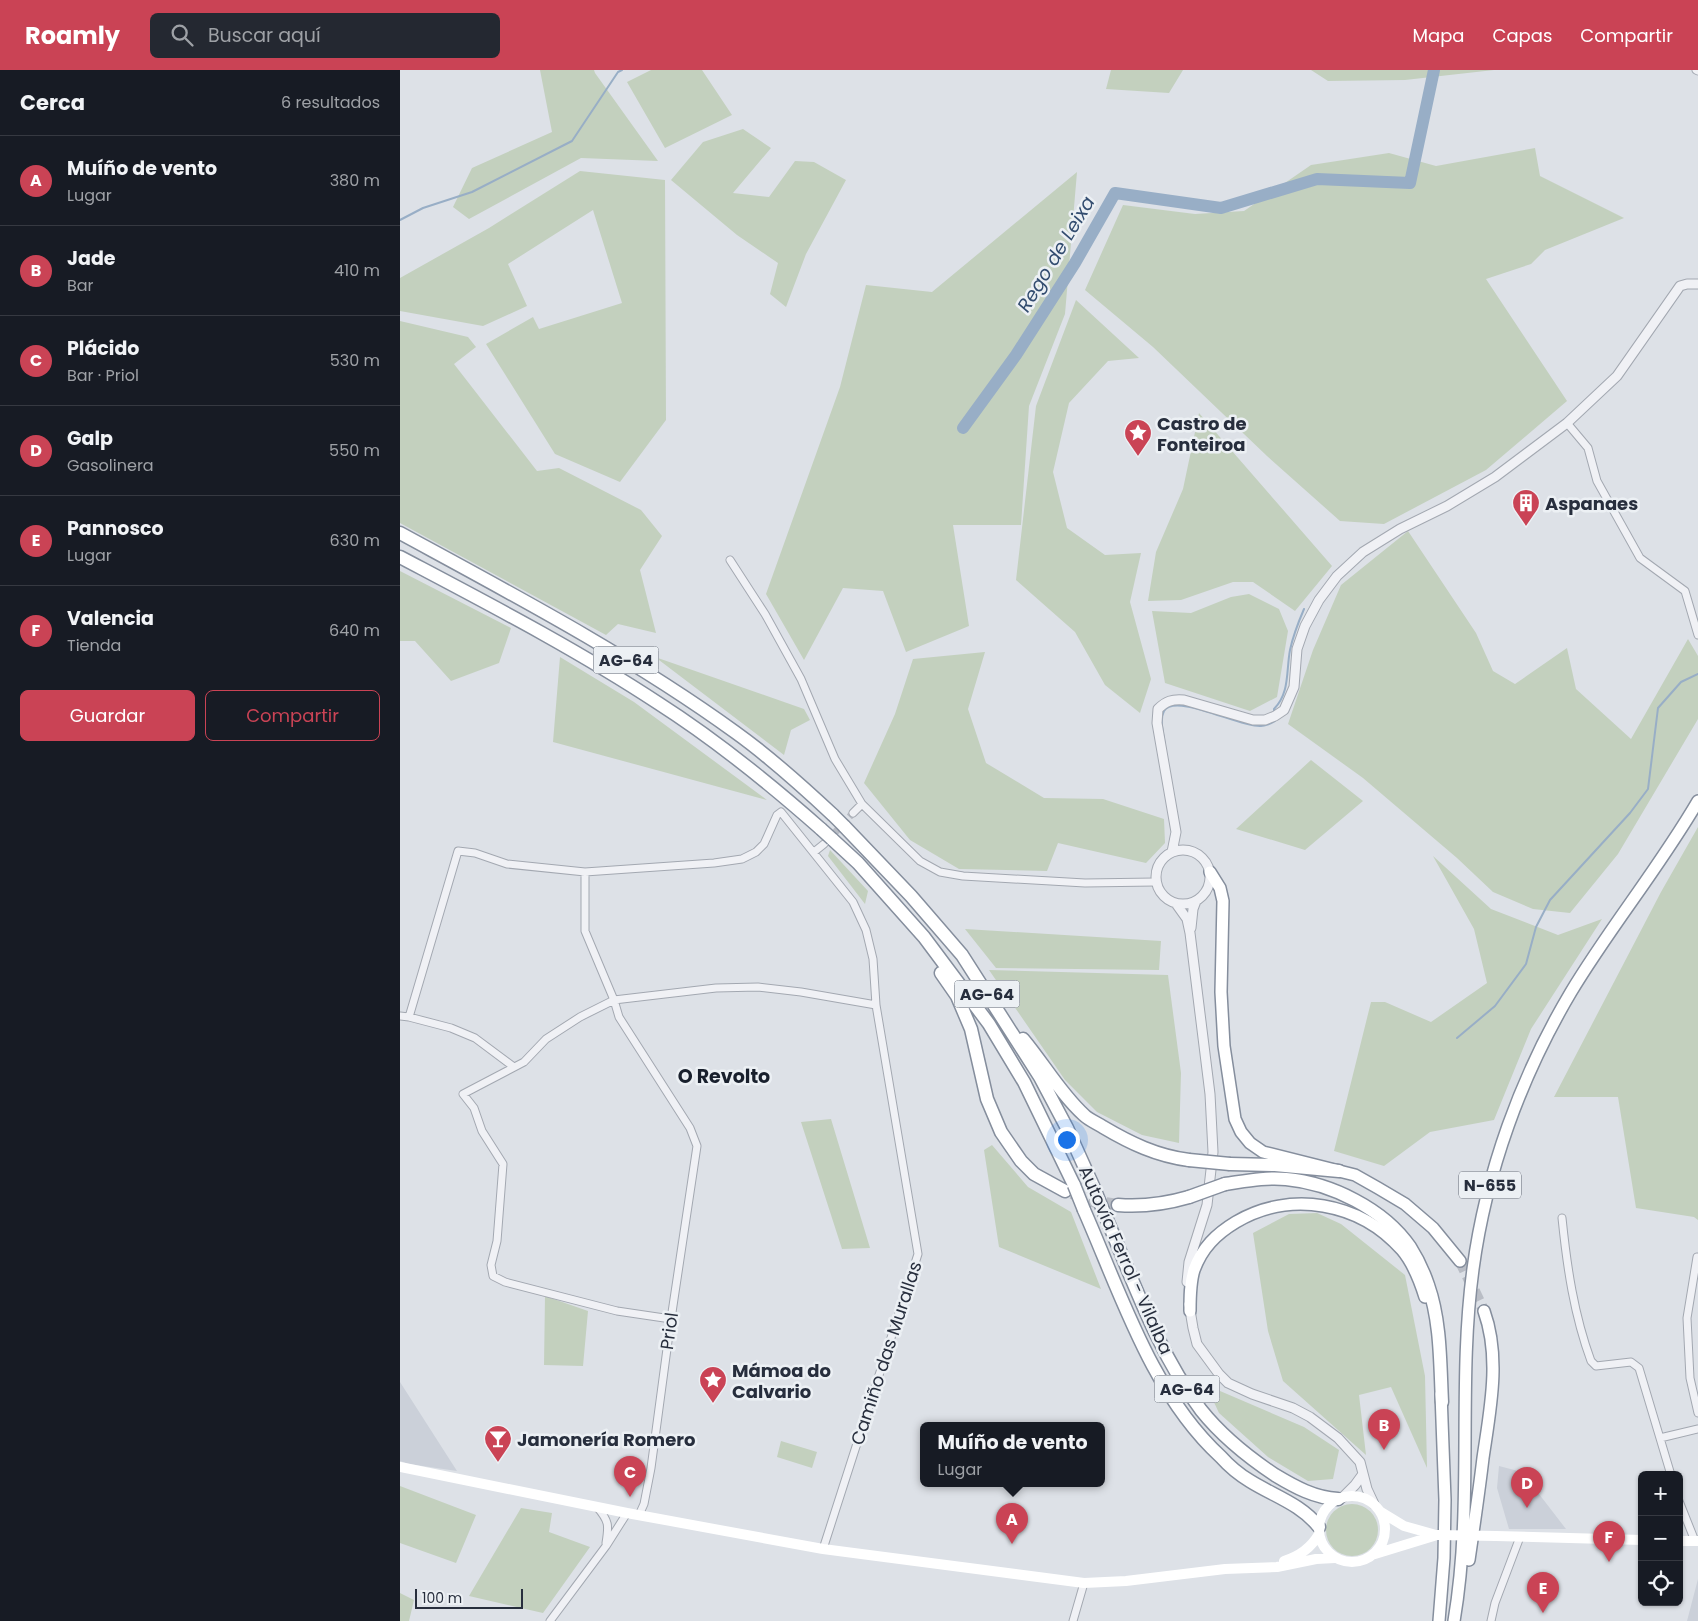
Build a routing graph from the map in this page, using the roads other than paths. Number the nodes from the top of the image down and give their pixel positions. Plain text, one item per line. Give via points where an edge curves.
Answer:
1 (1698, 284) edge
2 (1567, 423) junction
3 (400, 533) edge
4 (400, 557) edge
5 (730, 560) dead end
6 (1698, 635) edge
7 (1698, 802) edge
8 (862, 804) junction
9 (853, 813) tunnel mouth
10 (1176, 832) junction
11 (828, 842) junction
12 (1190, 851) junction
13 (814, 852) junction
14 (1172, 852) junction
15 (585, 872) junction
16 (1210, 872) junction
17 (1155, 882) junction
18 (1196, 902) junction
19 (1177, 904) junction
20 (1190, 933) junction
21 (924, 937) junction
22 (988, 995) junction
23 (614, 1000) junction
24 (876, 1005) junction
25 (400, 1016) edge
26 (409, 1017) junction
27 (514, 1067) junction
28 (1339, 1170) junction
29 (1069, 1188) junction
30 (1118, 1205) tunnel mouth
31 (1562, 1218) dead end
32 (1697, 1257) edge
33 (1460, 1261) tunnel mouth
34 (1484, 1311) tunnel mouth
35 (1190, 1312) junction
36 (671, 1319) junction
37 (1442, 1402) junction
38 (1698, 1413) edge
39 (1698, 1429) edge
40 (1660, 1438) junction
41 (400, 1467) edge
42 (1670, 1471) edge
43 (1363, 1474) junction
44 (1340, 1499) junction
45 (597, 1507) junction
46 (1377, 1507) junction
47 (1683, 1510) edge
48 (623, 1512) junction
49 (639, 1515) junction
50 (609, 1530) junction
51 (1319, 1530) junction
52 (1437, 1535) junction
53 (1520, 1537) junction
54 (1638, 1540) edge
55 (1683, 1541) edge
56 (1696, 1541) edge
57 (606, 1546) junction
58 (823, 1549) junction
59 (1374, 1555) junction
60 (1335, 1558) junction
61 (1247, 1568) junction
62 (1084, 1583) junction
63 (550, 1621) edge
64 (1073, 1621) edge
65 (1439, 1621) edge
66 (1454, 1621) edge
67 (1458, 1621) edge
68 (1491, 1621) edge

1 - 2 street via 1680,286 1617,376
2 - 6 street via 1588,448 1597,481 1640,558 1685,591
2 - 10 street via 1494,477 1363,552 1337,576 1305,626 1297,649 1294,687 1284,710 1265,720 1253,720 1184,700 1173,699 1158,709 1157,723
3 - 22 highway, Autovía Ferrol - Vilalba / AG-64, bridge via 631,663 736,733 794,779 844,826 962,955
4 - 11 highway, Autovía Ferrol - Vilalba / AG-64, bridge via 576,653 659,703 777,790 820,829
5 - 8 street via 796,671 835,760
7 - 66 highway, N-655 via 1558,1015 1522,1091 1496,1166 1477,1247 1469,1307 1465,1521
8 - 9 street
8 - 17 street via 920,861 940,872 1085,883
10 - 12 street
10 - 14 street
11 - 13 street
11 - 21 highway, Autovía Ferrol - Vilalba / AG-64 via 858,863
12 - 14 street
12 - 16 street via 1205,861
13 - 15 street, Camiño das Murallas via 781,812 764,844 742,859
13 - 24 street, Camiño das Murallas via 853,902 866,930 873,959
14 - 17 street via 1158,864
15 - 23 street via 586,930
15 - 26 street via 507,864 458,851
16 - 18 street via 1208,889
16 - 28 highway via 1220,888 1223,901 1221,992 1225,1054 1235,1119 1250,1143 1263,1152
17 - 19 street via 1162,896
18 - 19 street
18 - 20 street
19 - 20 street via 1187,919
20 - 35 street via 1210,1094 1212,1152 1207,1205 1189,1262 1186,1285
21 - 29 highway, Autovía Ferrol - Vilalba / AG-64 via 994,1032 1024,1082
21 - 29 highway via 935,964 957,996 971,1029 986,1099 1001,1132 1034,1174
22 - 28 highway, bridge via 1084,1116 1136,1146 1170,1158
22 - 44 highway, Autovía Ferrol - Vilalba / AG-64, bridge via 1040,1077 1067,1128 1177,1374 1202,1411 1228,1439 1263,1467 1312,1494
23 - 24 street via 716,988 758,987
23 - 27 street via 546,1039 524,1062
23 - 36 street, Priol via 619,1017 690,1128 697,1146
24 - 58 street, Camiño das Murallas via 918,1254
25 - 26 street
26 - 27 street via 475,1038
27 - 36 street via 463,1094 474,1108 482,1130 503,1164 498,1241 491,1265 493,1276 617,1312
28 - 33 highway via 1405,1204 1433,1228
29 - 51 highway, Autovía Ferrol - Vilalba / AG-64, bridge via 1084,1210 1155,1369 1195,1431 1249,1481 1303,1511
30 - 37 highway, bridge via 1158,1204 1225,1184 1260,1178 1307,1182 1363,1205 1381,1217 1410,1248 1428,1285 1437,1330
31 - 40 street via 1566,1262 1591,1361 1596,1366 1631,1362 1639,1368
32 - 38 street via 1686,1318 1690,1378
34 - 67 highway via 1492,1360 1492,1389 1466,1584
35 - 37 highway via 1192,1280 1200,1256 1209,1242 1223,1230 1251,1213 1298,1204 1322,1205 1352,1214 1390,1238 1413,1266 1428,1306
35 - 43 street via 1197,1344 1228,1383 1310,1416 1357,1456
36 - 49 street, Priol via 651,1468
37 - 65 highway via 1445,1509
39 - 40 street
40 - 42 street
41 - 45 main road
43 - 44 street
43 - 46 street
44 - 46 main road via 1358,1497
44 - 51 main road via 1325,1510
45 - 48 main road
45 - 50 street via 607,1520
46 - 52 main road via 1404,1526
46 - 59 main road via 1386,1529 1380,1548
47 - 56 street
48 - 49 main road
48 - 50 street via 612,1518
48 - 57 street
49 - 58 main road
50 - 57 street
51 - 60 main road via 1322,1544
51 - 61 main road via 1309,1548 1295,1557
52 - 53 main road, bridge
52 - 59 main road
53 - 54 main road
53 - 68 street via 1494,1603
55 - 56 main road
57 - 63 street
58 - 62 main road
59 - 60 main road via 1360,1562
60 - 61 main road
61 - 62 main road
62 - 64 street

